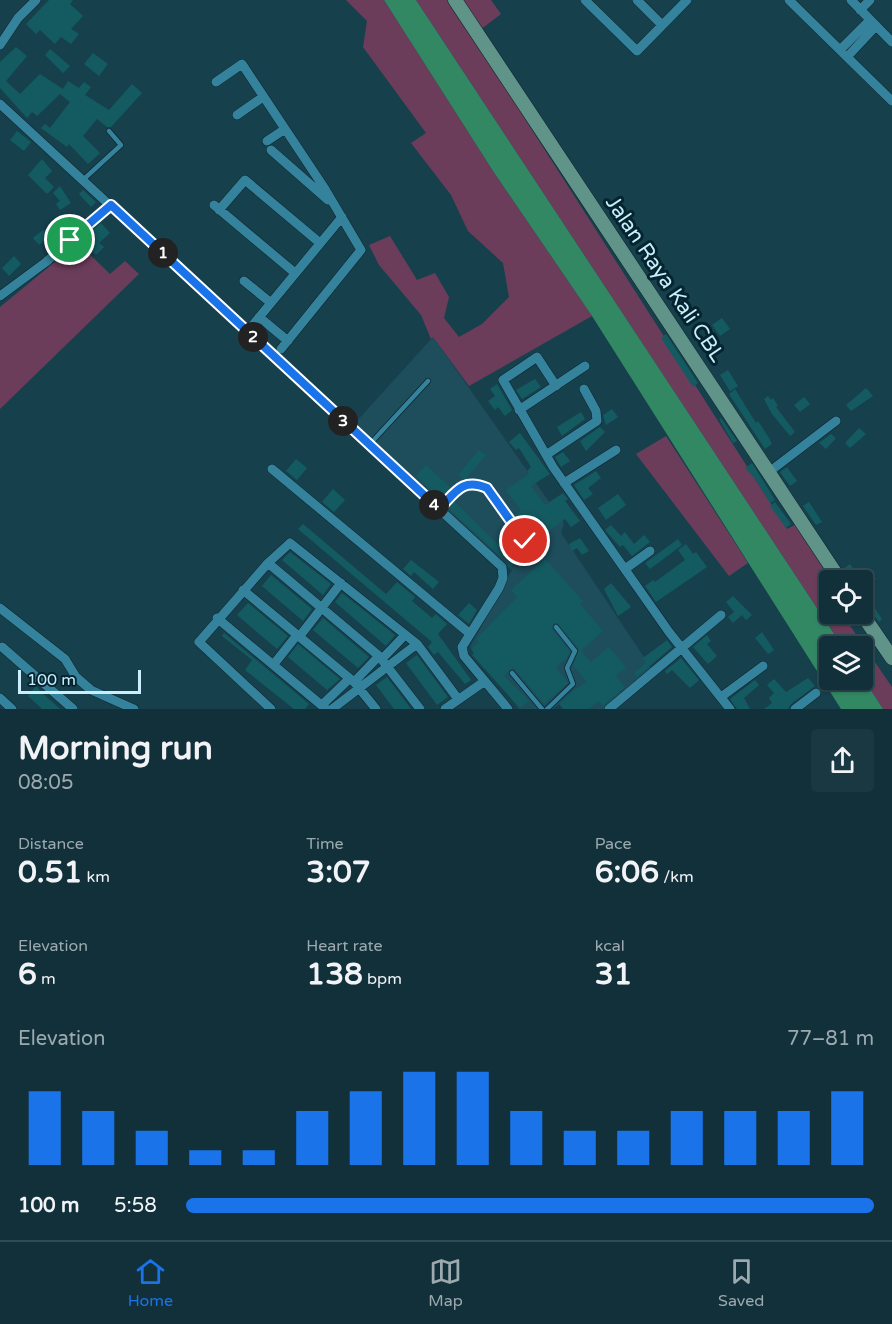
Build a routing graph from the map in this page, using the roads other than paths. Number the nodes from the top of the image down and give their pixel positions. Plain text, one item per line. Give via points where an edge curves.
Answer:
1 (36, 0) edge
2 (455, 0) edge
3 (585, 0) edge
4 (637, 0) edge
5 (789, 0) edge
6 (851, 0) edge
7 (870, 0) edge
8 (685, 1) edge
9 (860, 10) junction
10 (873, 23) junction
11 (662, 25) junction
12 (888, 32) edge
13 (892, 42) edge
14 (0, 45) edge
15 (844, 53) junction
16 (216, 82) dead end
17 (263, 97) junction
18 (892, 101) edge
19 (0, 104) edge
20 (237, 116) dead end
21 (285, 129) junction
22 (109, 130) dead end
23 (267, 141) dead end
24 (271, 150) dead end
25 (84, 179) junction
26 (111, 205) junction
27 (336, 208) junction
28 (342, 217) junction
29 (320, 243) junction
30 (295, 273) junction
31 (244, 281) dead end
32 (0, 296) edge
33 (271, 303) junction
34 (259, 317) junction
35 (247, 332) junction
36 (288, 340) junction
37 (281, 349) dead end
38 (585, 366) dead end
39 (428, 381) dead end
40 (556, 386) junction
41 (584, 390) dead end
42 (519, 411) junction
43 (836, 421) dead end
44 (369, 445) junction
45 (616, 450) dead end
46 (546, 455) junction
47 (272, 469) dead end
48 (769, 472) junction
49 (564, 483) junction
50 (439, 509) junction
51 (525, 541) dead end
52 (650, 551) dead end
53 (268, 563) junction
54 (625, 569) junction
55 (833, 570) edge
56 (341, 583) junction
57 (243, 590) junction
58 (0, 608) edge
59 (321, 608) junction
60 (721, 615) dead end
61 (218, 618) junction
62 (869, 624) edge
63 (556, 627) dead end
64 (469, 633) junction
65 (405, 635) junction
66 (298, 636) junction
67 (417, 644) junction
68 (2, 647) dead end
69 (682, 647) junction
70 (380, 657) junction
71 (892, 658) edge
72 (274, 664) junction
73 (763, 666) dead end
74 (389, 667) junction
75 (512, 673) dead end
76 (485, 681) junction
77 (355, 683) junction
78 (816, 693) dead end
79 (0, 698) edge
80 (458, 699) junction
81 (725, 703) edge
82 (322, 705) edge
83 (67, 707) edge
84 (12, 709) edge
85 (134, 709) edge
86 (271, 709) edge
87 (310, 709) edge
88 (332, 709) edge
89 (376, 709) edge
90 (420, 709) edge
91 (445, 709) edge
92 (508, 709) edge
93 (542, 709) edge
94 (547, 709) edge
95 (609, 709) edge
96 (716, 709) edge
97 (795, 709) edge

1 - 14 street
2 - 48 main road, Jalan Raya Kali CBL
3 - 11 street via 637,51
4 - 11 street
5 - 15 street
6 - 9 street
7 - 9 street
8 - 11 street
9 - 10 street
10 - 12 street
10 - 15 street
12 - 13 street
15 - 18 street
16 - 17 street via 242,64
17 - 20 street
17 - 21 street
19 - 25 street
21 - 23 street
21 - 27 street
22 - 25 lane via 121,145
24 - 27 street
25 - 26 street
26 - 32 street
26 - 35 street
27 - 28 street
28 - 29 street
28 - 36 street via 361,250
29 - 30 street
29 - 30 street via 245,180 217,207
30 - 33 street
31 - 33 street
33 - 34 street
34 - 35 street
34 - 36 street
35 - 44 street
36 - 37 street
38 - 40 street
39 - 44 lane
40 - 42 street
40 - 42 street via 537,357 504,378 503,384
41 - 46 street via 597,421
42 - 46 street
43 - 48 street
44 - 50 street
45 - 49 street
46 - 49 street
47 - 64 street
48 - 55 main road, Jalan Raya Kali CBL
49 - 54 street
50 - 51 lane via 463,486 479,485 487,488
50 - 64 street via 504,572 499,588
52 - 54 street
53 - 56 street via 290,543
53 - 57 street
53 - 59 street
54 - 69 street
56 - 59 street
56 - 65 street
57 - 61 street
57 - 66 street
58 - 85 street via 65,659 91,690
59 - 66 street
59 - 70 street
60 - 69 street
61 - 72 street
61 - 86 street via 200,638 201,646
62 - 71 main road
63 - 94 lane via 575,651 567,668 573,684
64 - 76 street via 462,647 464,656
65 - 67 street
65 - 70 street
66 - 72 street
66 - 77 street
67 - 74 street
67 - 80 street
68 - 83 street
69 - 81 street
69 - 95 street
70 - 74 street
70 - 77 street
72 - 82 street
73 - 81 street
74 - 77 street
74 - 90 street
75 - 93 lane
76 - 80 street
76 - 92 street
77 - 82 street
77 - 88 street
77 - 89 street
78 - 97 street
79 - 84 street
80 - 91 street
81 - 96 street
82 - 87 street

